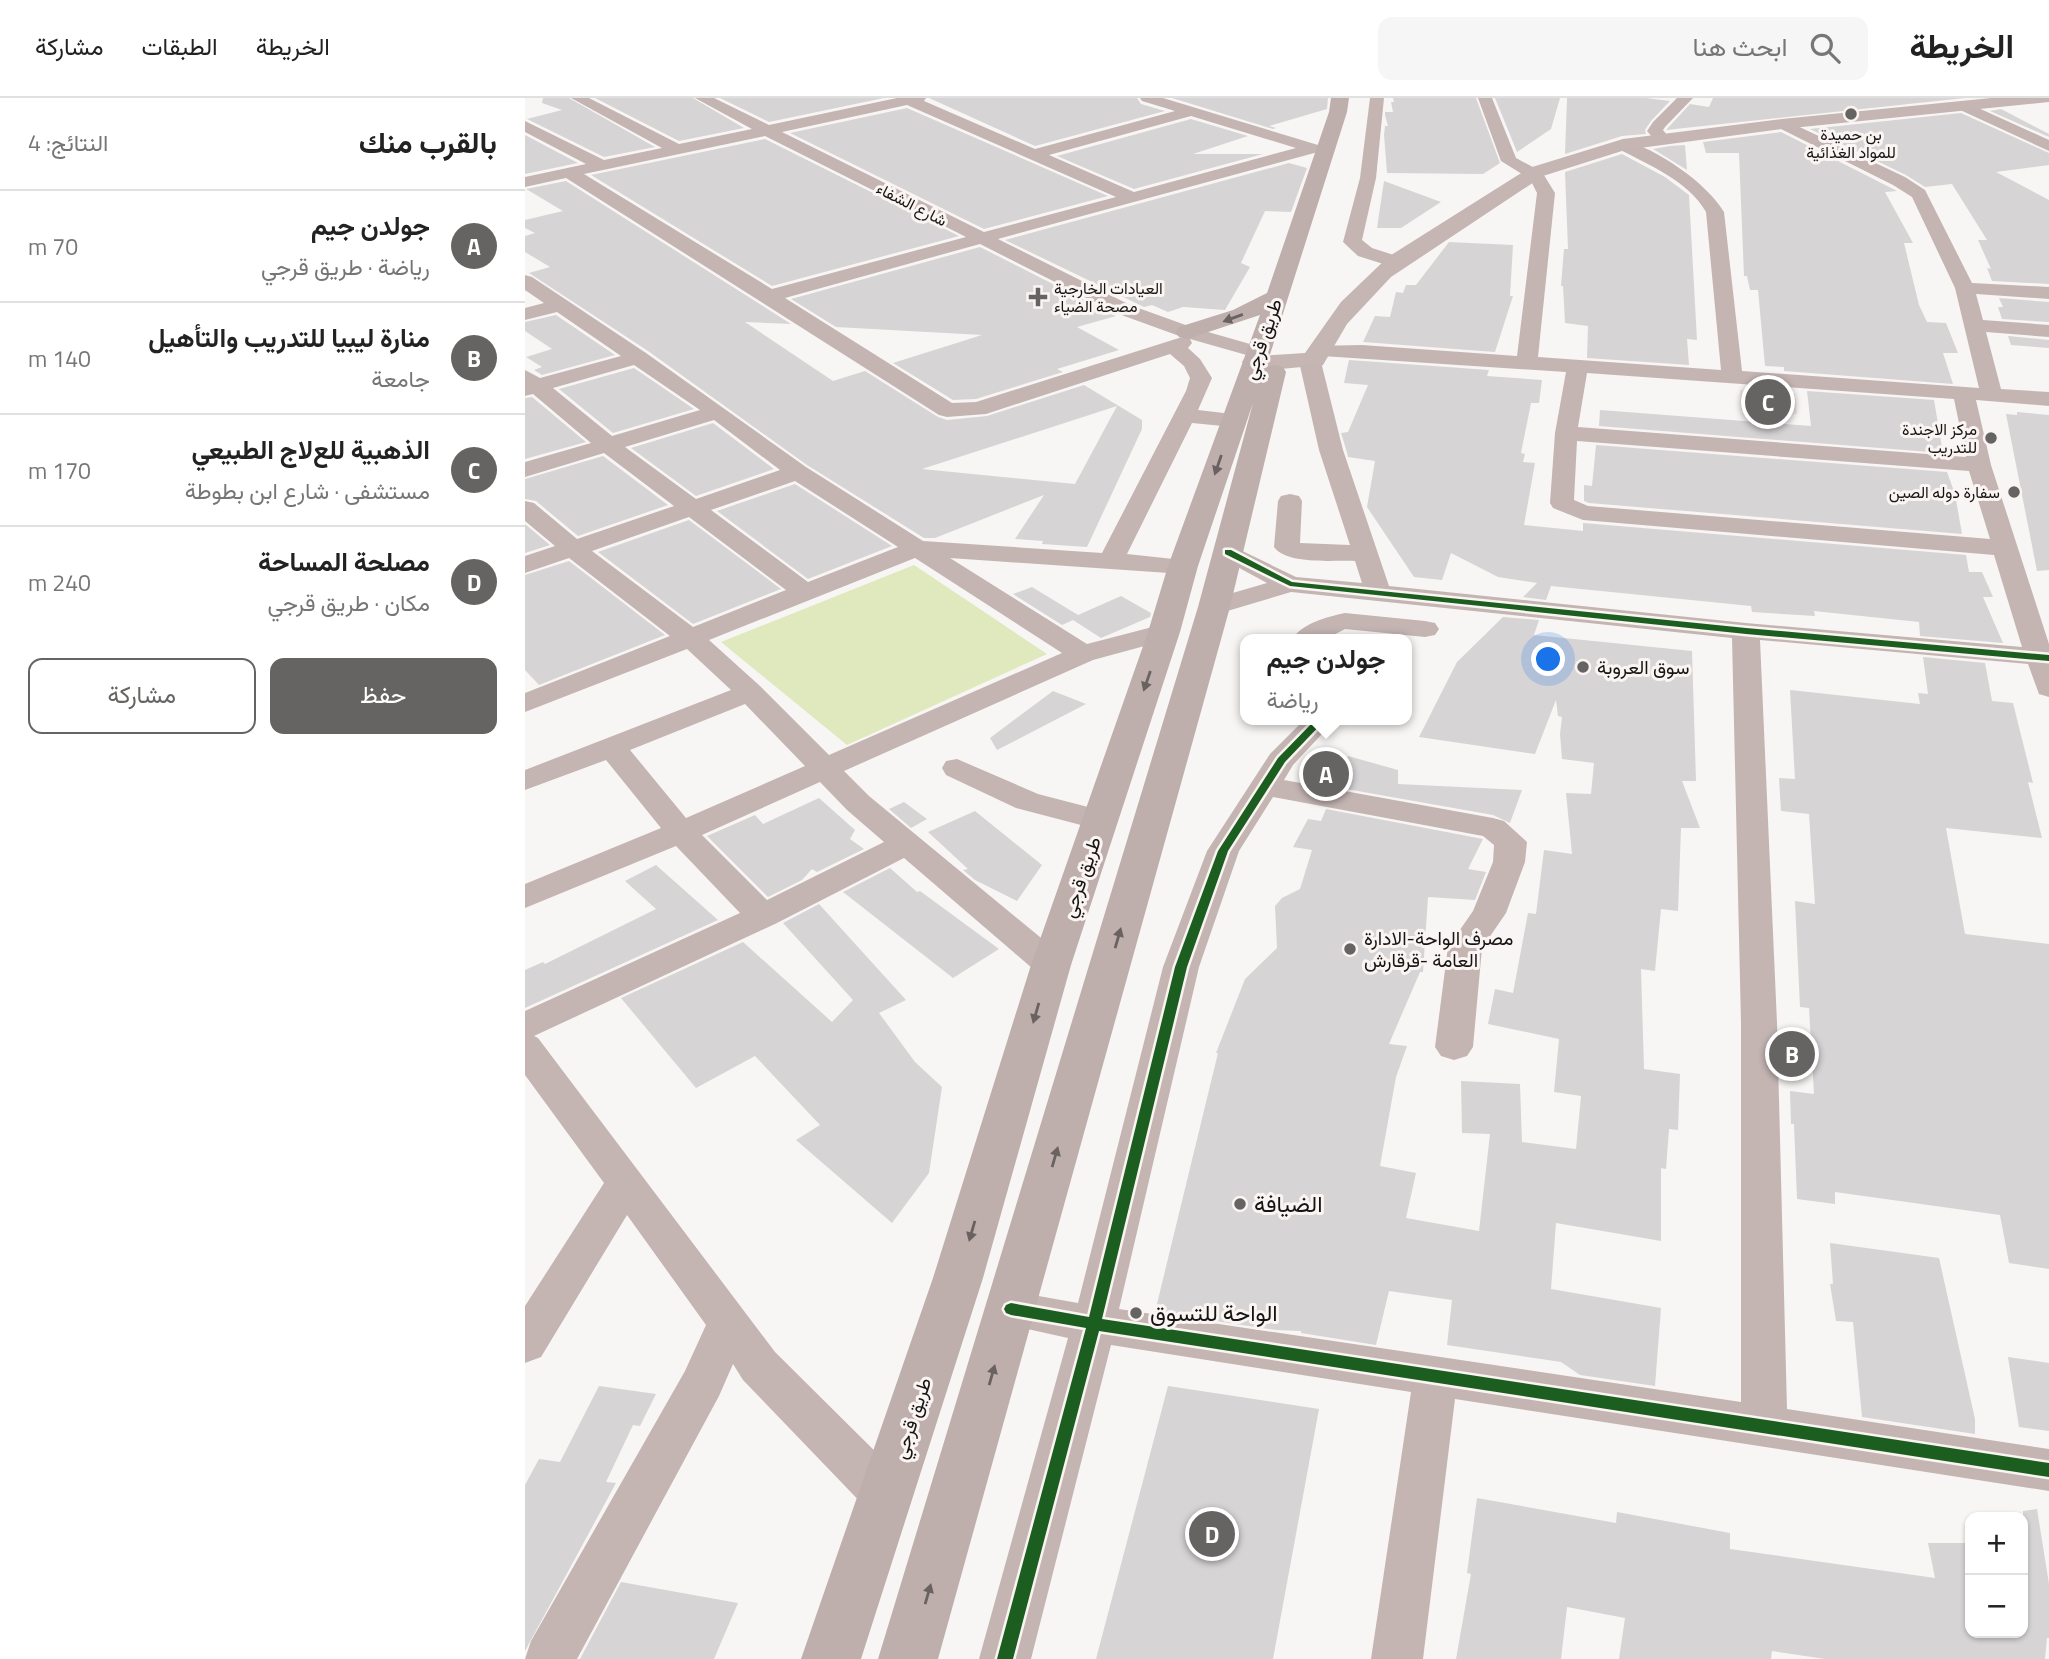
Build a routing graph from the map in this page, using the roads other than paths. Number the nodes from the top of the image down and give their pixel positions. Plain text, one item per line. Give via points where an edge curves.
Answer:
1 (578, 98) edge
2 (702, 98) edge
3 (1147, 98) edge
4 (1341, 98) edge
5 (1363, 98) edge
6 (1377, 98) edge
7 (1485, 98) edge
8 (1686, 98) edge
9 (2043, 98) edge
10 (911, 99) edge
11 (1963, 106) junction
12 (1190, 112) junction
13 (1782, 124) junction
14 (525, 126) edge
15 (2015, 129) junction
16 (768, 130) junction
17 (2049, 131) edge
18 (1664, 141) junction
19 (1623, 145) junction
20 (2049, 146) edge
21 (676, 149) junction
22 (1318, 150) junction
23 (1032, 155) junction
24 (601, 164) junction
25 (568, 172) junction
26 (1536, 172) junction
27 (525, 182) edge
28 (1133, 198) junction
29 (981, 239) junction
30 (1396, 262) junction
31 (525, 281) edge
32 (1965, 288) junction
33 (2049, 293) edge
34 (769, 296) junction
35 (1277, 297) junction
36 (560, 305) junction
37 (525, 314) edge
38 (1975, 325) junction
39 (2049, 331) edge
40 (1181, 340) junction
41 (1285, 357) junction
42 (639, 358) junction
43 (1527, 363) junction
44 (1578, 366) junction
45 (1732, 376) junction
46 (529, 383) edge
47 (1964, 394) junction
48 (1992, 395) junction
49 (2049, 399) edge
50 (717, 412) junction
51 (1185, 416) junction
52 (1233, 420) junction
53 (1566, 433) junction
54 (608, 445) junction
55 (1979, 465) junction
56 (525, 470) edge
57 (798, 472) junction
58 (1290, 501) dead end
59 (525, 508) edge
60 (692, 508) junction
61 (917, 548) junction
62 (2005, 548) junction
63 (573, 549) junction
64 (1228, 552) junction
65 (1366, 553) junction
66 (1111, 561) junction
67 (525, 565) edge
68 (1183, 566) junction
69 (1290, 584) junction
70 (1378, 592) junction
71 (806, 593) junction
72 (1468, 601) junction
73 (1215, 607) junction
74 (1746, 631) junction
75 (1164, 632) junction
76 (1315, 634) edge
77 (1411, 634) edge
78 (1416, 635) edge
79 (692, 639) junction
80 (1083, 654) junction
81 (2045, 657) edge
82 (2049, 688) edge
83 (750, 692) junction
84 (529, 696) edge
85 (1315, 725) edge
86 (611, 747) junction
87 (957, 768) dead end
88 (825, 769) junction
89 (525, 781) edge
90 (1264, 786) junction
91 (1100, 820) junction
92 (681, 832) junction
93 (908, 843) junction
94 (525, 897) edge
95 (763, 916) junction
96 (1051, 965) junction
97 (1454, 1047) dead end
98 (528, 1055) edge
99 (626, 1182) junction
100 (1011, 1309) junction
101 (729, 1322) junction
102 (1094, 1324) junction
103 (525, 1344) edge
104 (759, 1366) junction
105 (1436, 1375) junction
106 (703, 1382) junction
107 (1765, 1428) junction
108 (2049, 1471) edge
109 (886, 1495) junction
110 (549, 1659) edge
111 (831, 1659) edge
112 (908, 1659) edge
113 (1005, 1659) edge
114 (1397, 1659) edge

1 - 21 street
2 - 16 street, شارع الشفاء
3 - 12 street
4 - 22 highway, طريق قرجي
5 - 41 highway, طريق قرجي via 1362,114
6 - 30 street via 1368,178 1352,242 1365,252
7 - 26 street via 1509,161
8 - 18 street via 1658,125 1655,131
9 - 11 main road
10 - 16 street
10 - 23 street
11 - 13 main road
11 - 15 street
12 - 22 street
12 - 23 street
13 - 18 main road
13 - 32 street via 1919,194
14 - 24 street
15 - 17 street
15 - 20 street
16 - 21 street
16 - 29 street, شارع الشفاء
18 - 19 main road
19 - 26 main road
19 - 45 street via 1710,199
21 - 24 street
22 - 28 street
22 - 35 highway, طريق قرجي
23 - 28 street
24 - 25 street
25 - 27 street
25 - 34 street
26 - 30 main road
26 - 43 street via 1546,193
28 - 29 street
29 - 34 street
29 - 40 street, شارع الشفاء
30 - 41 main road via 1334,324
31 - 36 street
32 - 33 street
32 - 38 street
34 - 40 street via 947,410 978,409
35 -> 40 highway
35 - 41 highway, طريق قرجي
36 - 37 street
36 - 42 street
38 - 39 street
38 - 48 street
40 - 41 street, شارع الشفاء
40 - 51 street via 1201,378
41 - 43 street, شارع الشفاء via 1339,349
41 - 52 highway, طريق قرجي
41 - 64 highway, طريق قرجي
41 - 65 street via 1311,366 1331,450
42 - 46 street
42 - 50 street
43 - 44 street, شارع الشفاء
44 - 45 street, شارع الشفاء
44 - 53 street
45 - 47 street, شارع الشفاء
46 - 54 street
47 - 48 street, شارع الشفاء
47 - 55 street
48 - 49 street, شارع الشفاء
50 - 54 street
50 - 57 street
51 - 52 street
51 - 66 street
52 -> 68 highway, طريق قرجي
53 - 55 street
53 - 62 street via 1562,503 1583,513
54 - 56 street
54 - 60 street
55 - 62 street
57 - 60 street
57 - 61 street
58 - 65 street via 1287,547 1302,552
59 - 63 street
60 - 63 street
60 - 71 street
61 - 66 street
61 - 71 street
61 - 80 street
62 - 81 street
63 - 67 street
63 - 79 street
64 - 69 street
64 - 73 highway, طريق قرجي
65 - 70 street
66 - 68 street
68 - 75 highway, طريق قرجي
69 - 70 street
69 - 73 street
70 - 72 street
71 - 79 street
72 - 74 street
72 - 78 street
100 -> 73 highway, طريق قرجي
74 - 81 street
74 - 107 street via 1759,1023
75 - 80 street
75 -> 91 highway, طريق قرجي
76 - 77 street via 1345,621
79 - 83 street
79 - 84 street
80 - 88 street
81 - 82 street
83 - 86 street
83 - 88 street
85 - 90 street via 1281,760
86 - 89 street
86 - 92 street
87 - 91 street via 1027,801
88 - 92 street
88 - 93 street
90 - 97 street via 1493,828 1511,842 1509,862 1489,914 1465,947
90 - 102 street via 1223,851 1181,967
91 - 96 highway, طريق قرجي
92 - 94 street
92 - 95 street
93 - 95 street
93 - 96 street
95 - 98 street
96 -> 109 highway, طريق قرجي via 958,1278
98 - 99 street
99 - 101 street
99 - 103 street
100 - 102 street
112 -> 100 highway, طريق قرجي
101 - 104 street
101 - 106 street
102 - 105 street
102 - 113 street
104 - 106 street
104 - 109 street
105 - 107 street
105 - 114 street
106 - 110 street
107 - 108 street
109 - 111 highway, طريق قرجي

